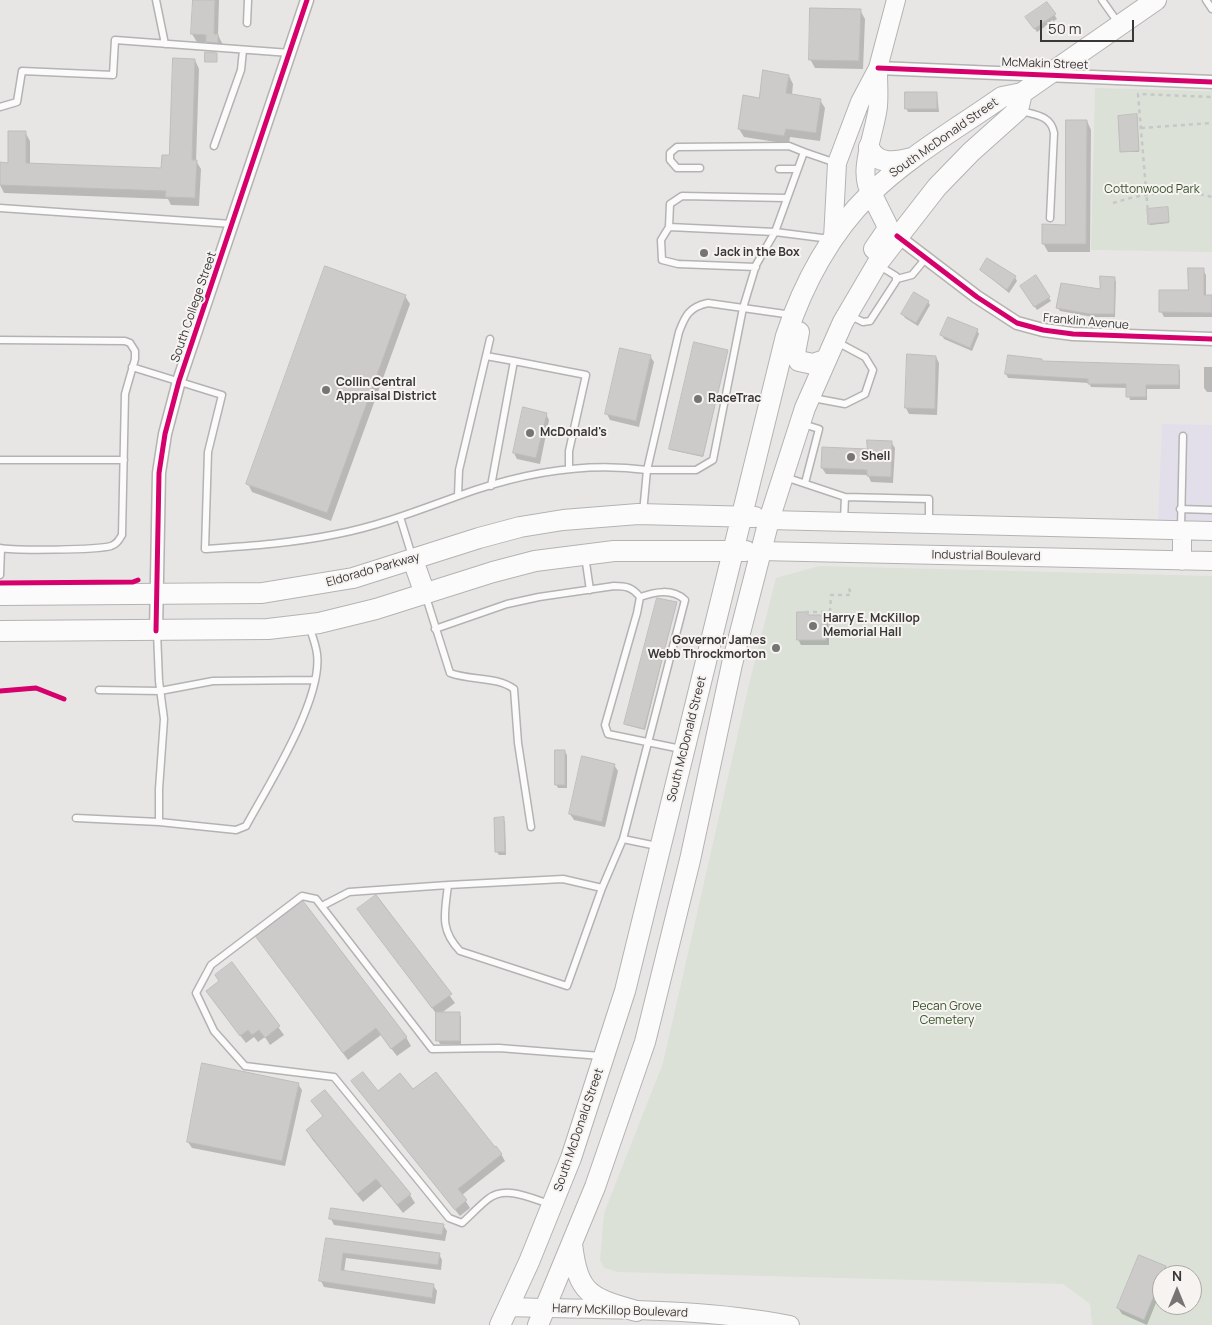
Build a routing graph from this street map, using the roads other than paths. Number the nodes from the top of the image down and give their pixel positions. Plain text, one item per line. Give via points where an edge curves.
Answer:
1 (156, 0) edge
2 (248, 0) edge
3 (307, 0) edge
4 (896, 0) edge
5 (1102, 0) edge
6 (1156, 0) edge
7 (1206, 0) edge
8 (1212, 9) edge
9 (247, 23) dead end
10 (1120, 25) junction
11 (165, 44) junction
12 (244, 50) junction
13 (290, 53) junction
14 (878, 68) junction
15 (1049, 74) junction
16 (1212, 82) edge
17 (1020, 102) junction
18 (0, 107) edge
19 (214, 146) dead end
20 (869, 147) junction
21 (804, 152) junction
22 (914, 157) junction
23 (837, 163) junction
24 (700, 168) dead end
25 (779, 169) dead end
26 (797, 169) junction
27 (870, 193) junction
28 (786, 198) junction
29 (0, 208) edge
30 (1050, 218) dead end
31 (233, 224) junction
32 (668, 227) junction
33 (775, 232) junction
34 (897, 236) junction
35 (833, 239) junction
36 (926, 258) junction
37 (877, 264) junction
38 (756, 267) junction
39 (812, 274) junction
40 (897, 279) junction
41 (743, 308) junction
42 (848, 314) junction
43 (793, 315) junction
44 (490, 339) dead end
45 (835, 339) junction
46 (1212, 339) edge
47 (0, 340) edge
48 (486, 356) junction
49 (825, 360) junction
50 (514, 361) junction
51 (132, 367) junction
52 (179, 382) junction
53 (809, 398) junction
54 (799, 423) junction
55 (1183, 436) dead end
56 (0, 460) edge
57 (124, 460) junction
58 (569, 469) junction
59 (646, 470) junction
60 (782, 476) junction
61 (805, 483) junction
62 (491, 486) junction
63 (458, 496) junction
64 (845, 497) junction
65 (1180, 509) junction
66 (1212, 510) edge
67 (643, 514) junction
68 (742, 515) junction
69 (400, 517) junction
70 (769, 520) junction
71 (844, 521) junction
72 (929, 524) junction
73 (1182, 530) junction
74 (1212, 531) edge
75 (1, 548) edge
76 (734, 551) junction
77 (760, 551) junction
78 (585, 553) junction
79 (413, 560) junction
80 (1182, 561) junction
81 (1212, 561) edge
82 (0, 575) edge
83 (590, 590) junction
84 (0, 594) edge
85 (156, 594) junction
86 (425, 594) junction
87 (640, 597) junction
88 (309, 624) junction
89 (435, 629) junction
90 (0, 631) edge
91 (156, 631) junction
92 (706, 663) junction
93 (732, 664) junction
94 (314, 680) junction
95 (99, 690) dead end
96 (160, 691) junction
97 (647, 741) junction
98 (684, 750) junction
99 (712, 756) junction
100 (76, 818) dead end
101 (159, 822) junction
102 (530, 827) dead end
103 (624, 839) junction
104 (661, 847) junction
105 (448, 885) junction
106 (602, 888) junction
107 (322, 906) junction
108 (605, 1056) junction
109 (552, 1205) junction
110 (572, 1244) junction
111 (636, 1311) junction
112 (504, 1316) edge
113 (542, 1317) edge
114 (790, 1325) edge

1 - 11 lane
2 - 9 lane
3 - 13 street, South College Street
4 - 14 main road
5 - 10 lane
6 - 10 main road, South McDonald Street
7 - 8 lane
10 - 15 main road, South McDonald Street
11 - 12 lane
11 - 18 lane via 115,40 113,75 22,71 17,102
12 - 13 lane
12 - 19 lane via 241,70
13 - 31 street, South College Street
14 - 15 street, McMakin Street
14 - 20 main road via 878,107
14 - 23 main road via 860,102
15 - 16 street, McMakin Street
15 - 17 main road, South McDonald Street
17 - 22 main road, South McDonald Street via 1002,97
17 - 30 lane via 1052,125
17 - 34 main road, South McDonald Street via 954,169
20 - 22 main road via 873,154 885,161 897,162
20 - 27 main road via 866,177
21 - 23 lane
21 - 24 lane via 789,146 677,147 670,153 670,160 677,168
21 - 26 lane
22 - 27 main road, South McDonald Street
23 - 35 main road
25 - 26 lane
26 - 28 lane
27 - 35 main road, South McDonald Street
27 - 45 main road via 883,215 887,230 849,289
28 - 32 lane via 682,196 670,204
28 - 33 lane
29 - 31 lane
31 - 52 street, South College Street
32 - 33 lane
32 - 38 lane via 661,240 662,260 678,264
33 - 35 lane
33 - 38 lane
34 - 36 street, Franklin Avenue
34 - 37 main road, South McDonald Street
35 - 39 main road, South McDonald Street
36 - 40 lane via 912,275
36 - 46 street, Franklin Avenue via 1017,323 1073,334
37 - 40 lane
37 - 42 main road, South McDonald Street
38 - 41 lane
39 - 43 main road, South McDonald Street
39 - 49 main road via 812,295 795,344 795,353 804,364
40 - 42 lane via 870,321 863,322
41 - 43 lane
41 - 59 lane via 708,303 697,305 686,313
41 - 59 lane via 713,460 696,470
42 - 45 main road, South McDonald Street
43 - 68 main road, South McDonald Street
44 - 48 lane
45 - 49 main road, South McDonald Street
45 - 53 lane via 865,357 873,370 865,394 844,404
47 - 51 lane via 124,340 135,350
48 - 50 lane
48 - 63 lane via 459,470
49 - 53 main road, South McDonald Street
50 - 58 lane via 586,375 569,451
50 - 62 lane
51 - 52 lane
51 - 57 lane via 124,394
52 - 69 lane via 222,395 208,452 205,549 338,534
52 - 85 street, South College Street via 165,434 159,473
53 - 54 main road, South McDonald Street
54 - 60 main road, South McDonald Street
54 - 61 lane via 819,429
55 - 65 lane
56 - 57 lane
57 - 75 lane via 122,535 119,542 95,548
58 - 59 lane
58 - 62 lane
59 - 67 lane
60 - 61 lane
60 - 70 main road, South McDonald Street
61 - 64 lane
62 - 63 lane
63 - 69 lane
64 - 71 lane
64 - 72 lane via 929,499
65 - 66 lane
65 - 73 lane
67 - 68 main road, Eldorado Parkway
67 - 79 main road, Eldorado Parkway via 590,517 520,527
68 - 70 main road, Eldorado Parkway
68 - 76 main road, South McDonald Street
69 - 79 lane
70 - 71 main road
70 - 77 main road, South McDonald Street
71 - 72 main road
72 - 73 main road
73 - 74 main road
73 - 80 main road
75 - 82 lane
76 - 77 main road
76 - 78 main road
76 - 92 main road, South McDonald Street
77 - 80 main road, Industrial Boulevard
77 - 93 main road, South McDonald Street
78 - 83 lane
78 - 86 main road via 511,567
79 - 85 main road, Eldorado Parkway via 353,578 283,591
79 - 86 main road
80 - 81 main road, Industrial Boulevard
83 - 87 lane via 625,586
83 - 89 lane via 507,604
84 - 85 main road, Eldorado Parkway
85 - 91 street, South College Street
86 - 88 main road via 376,610
86 - 89 lane
87 - 97 lane via 605,725 608,734
87 - 97 lane via 660,591 679,595 685,600
88 - 91 main road via 238,631
88 - 94 lane via 317,654
89 - 102 lane via 450,673 504,682 514,689
90 - 91 main road
91 - 96 lane
92 - 93 main road
92 - 98 main road, South McDonald Street
93 - 99 main road, South McDonald Street
94 - 96 lane via 213,681
94 - 101 lane via 294,739 246,826 236,830
95 - 96 lane
96 - 101 lane via 164,718
97 - 98 lane
97 - 103 lane
98 - 99 main road
98 - 104 main road, South McDonald Street
99 - 110 main road, South McDonald Street via 645,1042
100 - 101 lane
103 - 104 lane
103 - 106 lane
104 - 108 main road, South McDonald Street via 637,948
105 - 106 lane via 562,879
105 - 106 lane via 445,924 449,940 460,951 567,986
105 - 107 lane via 349,892
107 - 108 lane via 432,1049 499,1048
107 - 109 lane via 316,899 302,896 212,965 196,993 214,1032 245,1066 334,1077 449,1218 462,1222 489,1197 502,1194 516,1194
108 - 109 main road, South McDonald Street
109 - 112 main road, South McDonald Street
110 - 111 main road via 578,1276 590,1294 599,1300
110 - 113 main road, South McDonald Street
111 - 113 main road, Harry McKillop Boulevard
111 - 114 main road, Harry McKillop Boulevard via 725,1315
112 - 113 main road, Harry McKillop Boulevard

